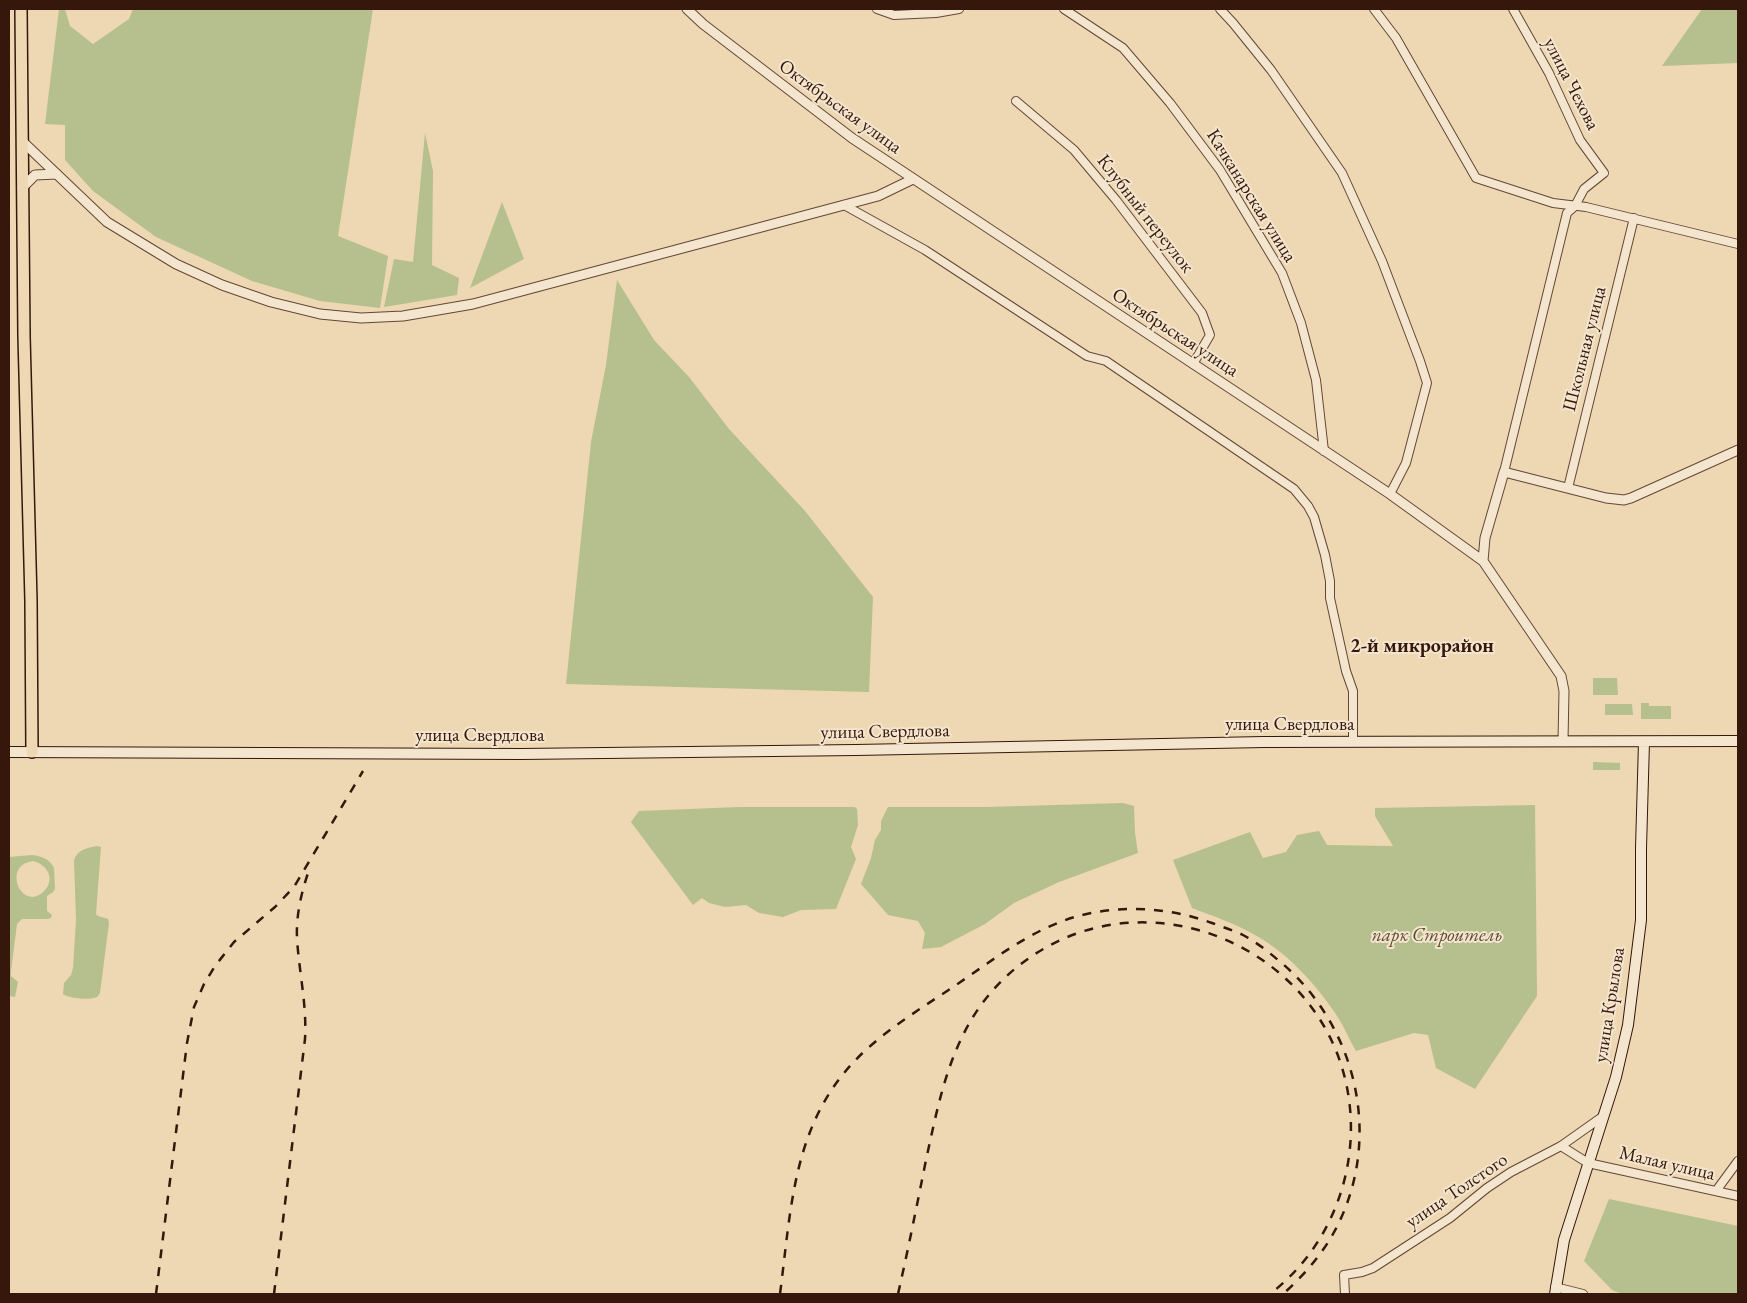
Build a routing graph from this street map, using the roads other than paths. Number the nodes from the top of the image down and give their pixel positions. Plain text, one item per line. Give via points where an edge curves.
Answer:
1 (21, 9) edge
2 (687, 9) edge
3 (877, 9) edge
4 (959, 9) edge
5 (1064, 9) edge
6 (1220, 9) edge
7 (1374, 9) edge
8 (1513, 9) edge
9 (1016, 100) dead end
10 (22, 141) junction
11 (57, 174) junction
12 (913, 179) junction
13 (22, 188) junction
14 (844, 205) junction
15 (1575, 206) junction
16 (1634, 218) junction
17 (1738, 244) edge
18 (1193, 364) junction
19 (1738, 450) edge
20 (1324, 451) junction
21 (1504, 472) junction
22 (1568, 488) junction
23 (1390, 494) junction
24 (1484, 561) junction
25 (1563, 741) junction
26 (1738, 741) edge
27 (1353, 742) junction
28 (1644, 742) junction
29 (9, 752) edge
30 (32, 752) junction
31 (1602, 1117) junction
32 (1560, 1146) junction
33 (1738, 1161) edge
34 (1588, 1163) junction
35 (1716, 1191) junction
36 (1738, 1196) edge
37 (1555, 1290) edge
38 (1345, 1294) edge
39 (1584, 1294) edge

1 - 10 main road
2 - 12 street, Октябрьская улица via 852,138
3 - 4 street via 894,15 936,14
5 - 20 street, Качканарская улица via 1123,48 1170,104 1220,170 1282,273 1301,323 1316,380
6 - 23 street via 1271,70 1342,173 1382,261 1420,360 1427,383 1406,463
7 - 15 street via 1396,38 1476,178 1553,203
8 - 15 street, улица Чехова via 1549,73 1580,140 1604,172 1584,189
9 - 18 street, Клубный переулок via 1074,150 1202,313 1210,334
10 - 11 street
10 - 13 main road
11 - 13 street via 35,175
11 - 14 street via 108,222 176,264 271,302 320,314 361,318 403,316 473,304
12 - 14 street via 878,196
12 - 18 street, Октябрьская улица
13 - 30 main road
14 - 27 street via 925,250 1087,356 1106,361 1294,489 1314,517 1325,555 1330,598 1353,691
15 - 16 street
15 - 21 street via 1567,213
16 - 17 street
16 - 22 street, Школьная улица
18 - 20 street, Октябрьская улица
19 - 22 street via 1624,500
20 - 23 street, Октябрьская улица
21 - 22 street
21 - 24 street via 1485,538
23 - 24 street, Октябрьская улица
24 - 25 street, Октябрьская улица via 1561,676 1564,691
25 - 27 main road, улица Свердлова
25 - 28 main road, улица Свердлова
26 - 28 main road, улица Свердлова
27 - 30 main road, улица Свердлова via 522,754
28 - 31 main road, улица Крылова via 1641,920 1634,985 1620,1060
29 - 30 main road, улица Свердлова
31 - 32 street, улица Толстого
31 - 34 main road, улица Крылова
32 - 34 street, Малая улица
32 - 38 street, улица Толстого via 1495,1182 1450,1218 1373,1268 1344,1275
33 - 35 street
34 - 35 street, Малая улица
34 - 37 main road, улица Крылова via 1564,1240
35 - 36 street, Малая улица
37 - 39 street

